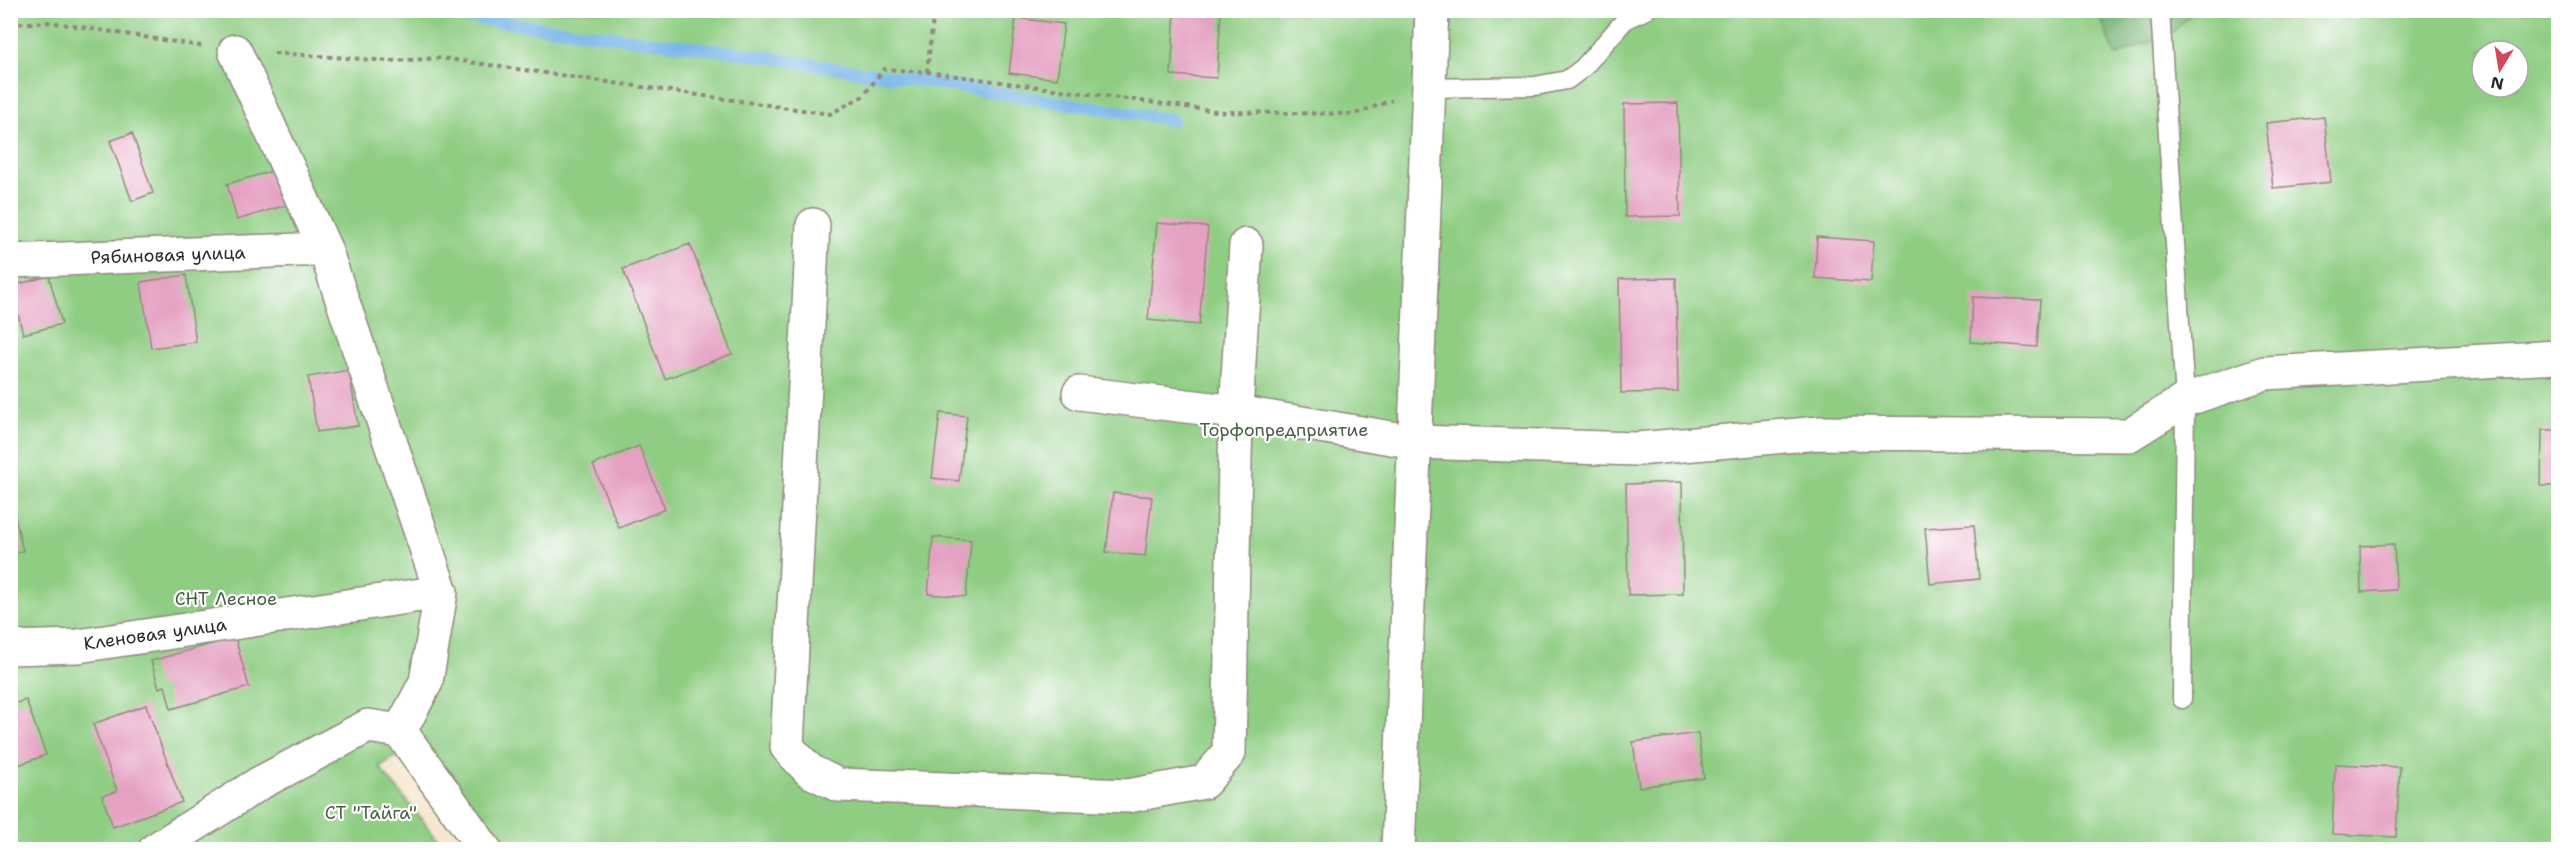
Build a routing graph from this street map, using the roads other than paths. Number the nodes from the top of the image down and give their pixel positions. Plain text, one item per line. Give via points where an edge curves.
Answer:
1 (1432, 10) edge
2 (1646, 10) edge
3 (2160, 10) edge
4 (235, 51) road end
5 (1429, 88) junction
6 (813, 225) dead end
7 (1246, 245) dead end
8 (325, 249) junction
9 (10, 261) edge
10 (2559, 357) edge
11 (1079, 393) dead end
12 (2185, 400) junction
13 (1236, 412) junction
14 (1415, 442) junction
15 (441, 592) junction
16 (10, 648) edge
17 (2182, 699) dead end
18 (400, 731) junction
19 (155, 849) edge
20 (485, 849) edge
21 (1398, 849) edge

1 - 5 street
2 - 5 lane via 1626,19 1583,68 1567,80 1535,86
3 - 12 lane
4 - 8 street
5 - 14 street
6 - 13 street via 787,747 810,771 838,785 1128,796 1204,782 1229,753
7 - 13 street
8 - 9 street, Рябиновая улица
8 - 15 street
10 - 12 street via 2265,373
11 - 13 street
12 - 14 street via 2129,435 1820,433 1637,449
12 - 17 lane
13 - 14 street
14 - 21 street
15 - 16 street, Кленовая улица via 78,646
15 - 18 street via 426,682
18 - 19 street via 368,726 260,783
18 - 20 street

